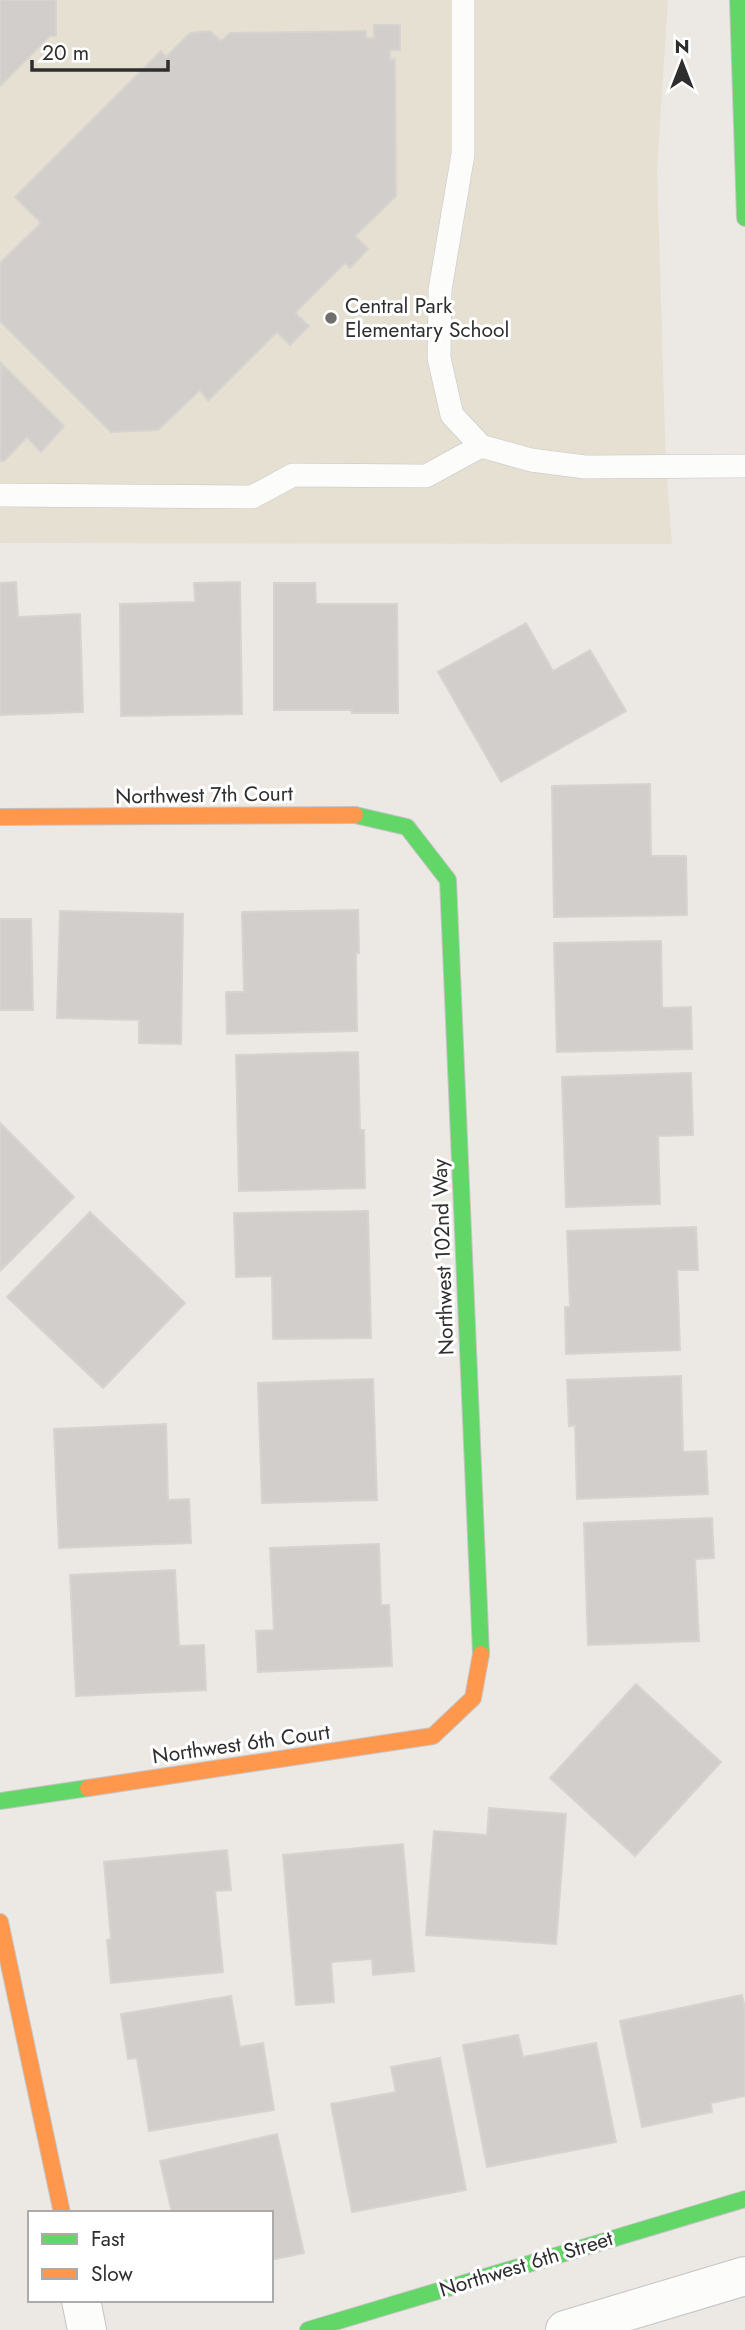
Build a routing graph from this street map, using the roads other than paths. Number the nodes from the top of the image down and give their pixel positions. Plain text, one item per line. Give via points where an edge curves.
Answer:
1 (463, 0) edge
2 (738, 0) edge
3 (745, 218) edge
4 (481, 446) junction
5 (745, 466) edge
6 (0, 495) edge
7 (0, 817) edge
8 (407, 827) joint
9 (473, 1698) joint
10 (0, 1801) edge
11 (0, 1922) edge
12 (745, 2199) edge
13 (62, 2211) edge
14 (745, 2276) edge
15 (80, 2302) edge
16 (87, 2330) edge
17 (308, 2330) edge
18 (565, 2330) edge

1 - 4 lane via 463,154 440,290 439,358 452,415
2 - 3 street
4 - 5 lane via 531,460 585,467
4 - 6 lane via 426,476 293,475 252,497
7 - 8 street, Northwest 7th Court via 352,814
8 - 9 street, Northwest 102nd Way via 448,880 481,1660
9 - 10 street, Northwest 6th Court via 433,1736
11 - 13 street
12 - 17 street, Northwest 6th Street
14 - 18 street
15 - 16 street

